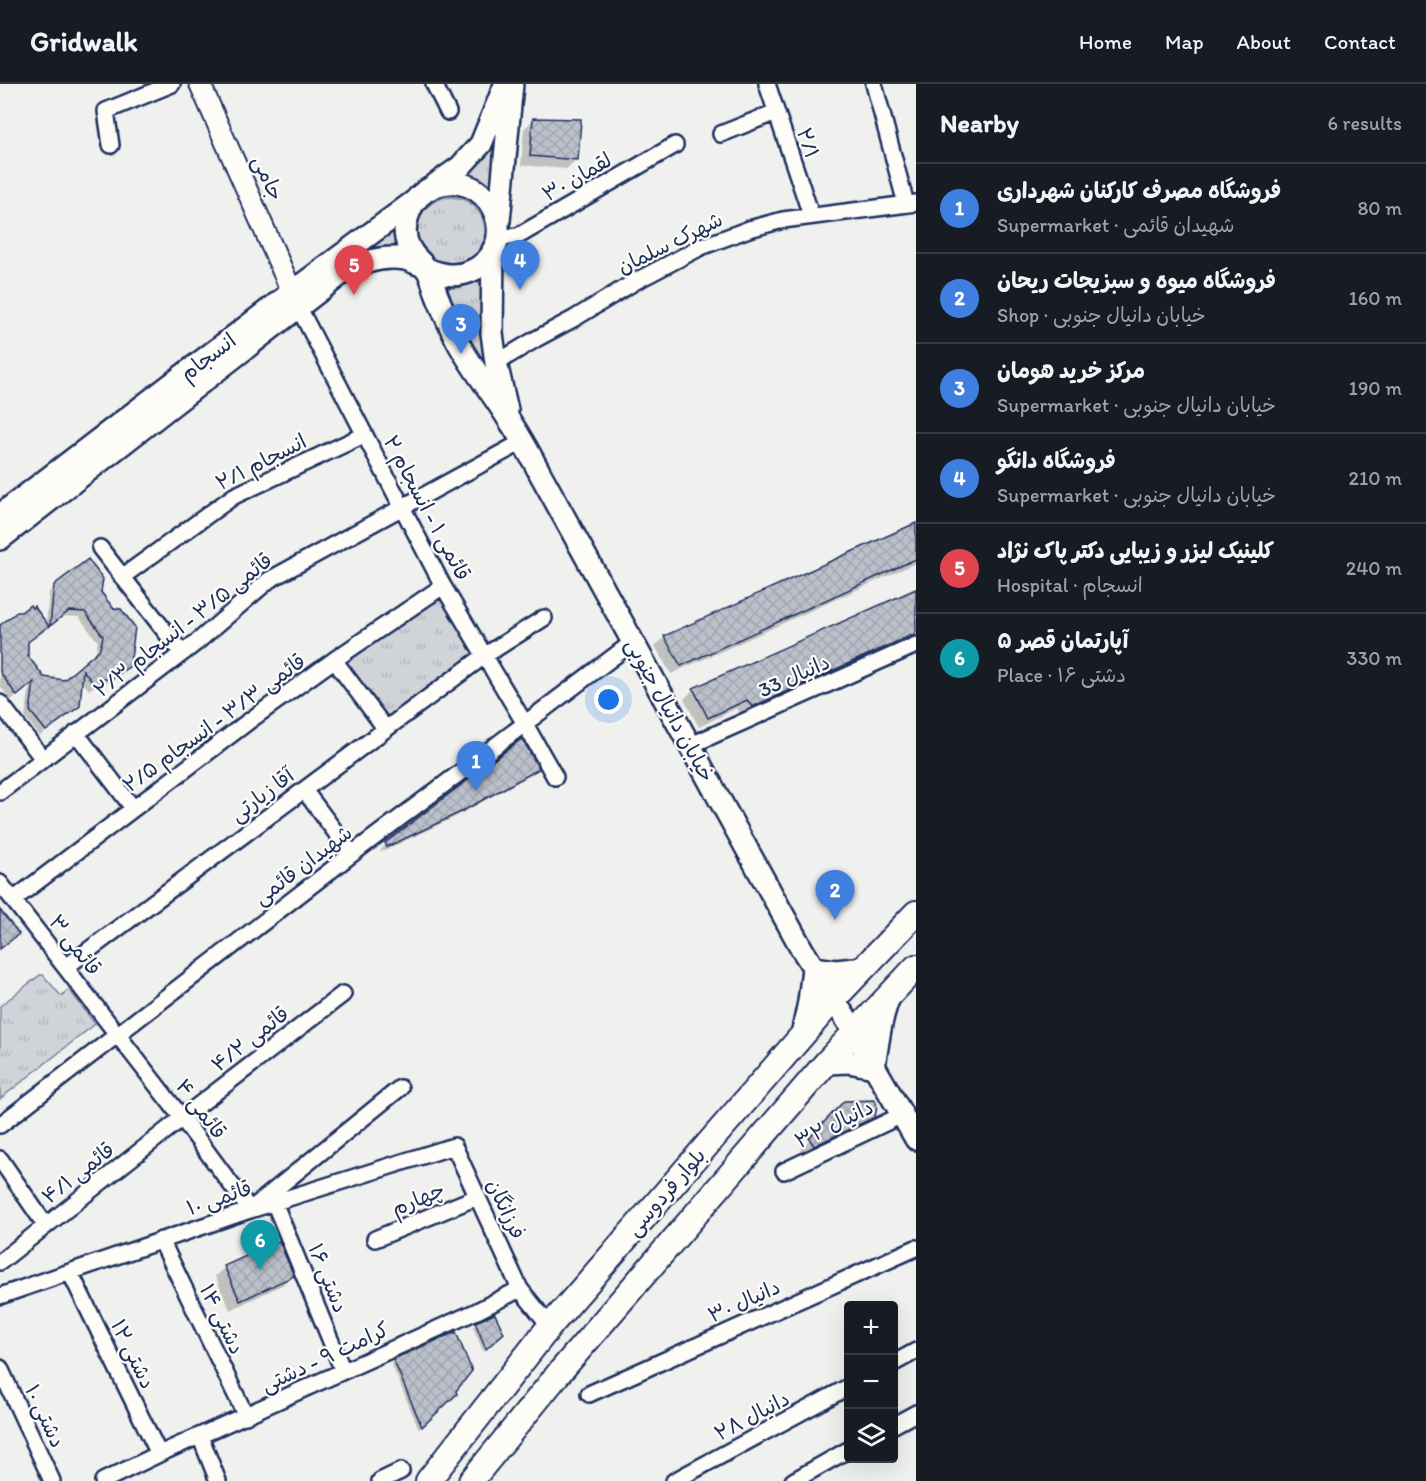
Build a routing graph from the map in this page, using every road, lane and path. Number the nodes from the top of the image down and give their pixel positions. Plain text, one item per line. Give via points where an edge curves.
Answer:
1 (172, 84) edge
2 (200, 84) edge
3 (434, 84) edge
4 (505, 84) edge
5 (512, 84) edge
6 (767, 84) edge
7 (874, 84) edge
8 (448, 112) dead end
9 (776, 112) junction
10 (722, 134) dead end
11 (111, 145) dead end
12 (675, 145) dead end
13 (420, 195) junction
14 (911, 203) edge
15 (811, 215) junction
16 (497, 238) junction
17 (425, 268) junction
18 (296, 300) junction
19 (496, 363) junction
20 (509, 419) junction
21 (364, 435) junction
22 (522, 442) junction
23 (402, 507) junction
24 (0, 515) edge
25 (0, 539) edge
26 (100, 548) dead end
27 (122, 577) junction
28 (443, 586) junction
29 (544, 618) dead end
30 (633, 642) junction
31 (916, 645) edge
32 (182, 653) junction
33 (484, 656) junction
34 (334, 660) junction
35 (0, 703) edge
36 (525, 724) junction
37 (386, 728) junction
38 (76, 734) junction
39 (689, 746) junction
40 (43, 759) junction
41 (555, 777) dead end
42 (304, 790) junction
43 (0, 792) edge
44 (133, 808) junction
45 (352, 854) junction
46 (0, 883) edge
47 (13, 900) junction
48 (916, 913) edge
49 (66, 967) junction
50 (916, 967) edge
51 (813, 968) junction
52 (864, 968) junction
53 (343, 994) dead end
54 (890, 995) junction
55 (833, 1000) junction
56 (855, 1033) junction
57 (117, 1034) junction
58 (802, 1035) junction
59 (826, 1063) junction
60 (874, 1067) junction
61 (400, 1088) dead end
62 (902, 1115) junction
63 (182, 1118) junction
64 (0, 1125) edge
65 (916, 1139) edge
66 (454, 1146) joint
67 (0, 1158) edge
68 (783, 1171) dead end
69 (477, 1197) junction
70 (274, 1202) junction
71 (250, 1210) junction
72 (46, 1226) junction
73 (375, 1239) dead end
74 (161, 1240) junction
75 (916, 1248) edge
76 (0, 1262) edge
77 (70, 1272) junction
78 (520, 1289) junction
79 (0, 1296) edge
80 (550, 1326) junction
81 (916, 1351) edge
82 (898, 1361) edge
83 (0, 1368) edge
84 (343, 1371) junction
85 (844, 1390) edge
86 (590, 1394) dead end
87 (916, 1413) edge
88 (246, 1416) junction
89 (898, 1423) edge
90 (200, 1436) junction
91 (844, 1453) edge
92 (159, 1454) junction
93 (401, 1472) dead end
94 (52, 1481) edge
95 (103, 1481) edge
96 (218, 1481) edge
97 (380, 1481) edge
98 (428, 1481) edge
99 (471, 1481) edge
100 (674, 1481) edge
101 (793, 1481) edge

1 - 11 street via 106,111
2 - 18 street, جامی
3 - 8 street
4 - 13 main road, انسجام via 481,144 460,166
5 - 16 main road, خیابان دانیال جنوبی
6 - 9 street, ۲/۱
7 - 14 street
9 - 10 street
9 - 15 street, ۲/۱
12 - 16 street, لقمان ۳۰ via 518,236
13 - 16 main road via 451,182 478,190 495,211
13 - 17 main road via 408,214 405,229 415,258
13 - 18 main road, انسجام
14 - 15 street, شهرک سلمان
15 - 19 street, شهرک سلمان via 783,219 701,247
16 - 17 main road via 486,261 464,274 438,274
16 - 19 main road, خیابان دانیال جنوبی via 492,333
17 - 18 main road, انسجام via 405,259 382,258 360,263
17 - 20 main road, خیابان دانیال جنوبی via 459,342
18 - 21 street, قائمی ۱ - انسجام ۲
18 - 24 main road, انسجام
18 - 25 main road, انسجام
19 - 20 main road, خیابان دانیال جنوبی
20 - 22 main road, خیابان دانیال جنوبی
21 - 23 street, قائمی ۱ - انسجام ۲
21 - 27 street, انسجام ۲/۱ via 234,496
22 - 23 street, قائمی ۳/۵ - انسجام ۲/۳
22 - 30 main road, خیابان دانیال جنوبی
23 - 28 street, قائمی ۱ - انسجام ۲
23 - 32 street, قائمی ۳/۵ - انسجام ۲/۳ via 269,580
26 - 27 street
27 - 32 street
28 - 33 street, قائمی ۱ - انسجام ۲
28 - 34 street, قائمی ۳/۳ - انسجام ۲/۵
29 - 33 street, آقا زیارتی
30 - 36 street, شهیدان قائمی
30 - 39 main road, خیابان دانیال جنوبی
31 - 39 street, دانیال 33
32 - 38 street, قائمی ۳/۵ - انسجام ۲/۳
33 - 36 street, قائمی ۱ - انسجام ۲
33 - 37 street, آقا زیارتی
34 - 37 street
34 - 44 street, قائمی ۳/۳ - انسجام ۲/۵
35 - 40 street
36 - 41 street, قائمی ۱ - انسجام ۲
36 - 45 street, شهیدان قائمی
37 - 42 street, آقا زیارتی
38 - 40 street, قائمی ۳/۵ - انسجام ۲/۳
38 - 44 street
39 - 51 main road, خیابان دانیال جنوبی
40 - 43 street, قائمی ۳/۵ - انسجام ۲/۳
42 - 45 street
42 - 49 street, آقا زیارتی
44 - 47 street, قائمی ۳/۳ - انسجام ۲/۵
45 - 57 street, شهیدان قائمی
46 - 47 street, قائمی ۳
47 - 49 street, قائمی ۳
48 - 52 main road, بلوار فردوسی
49 - 57 street, قائمی ۳
50 - 54 main road, بلوار فردوسی
51 - 52 main road via 836,972
51 - 55 main road, خیابان دانیال جنوبی
51 - 58 main road
52 - 55 main road, بلوار فردوسی
53 - 63 street, قائمی ۴/۲
54 - 56 main road, بلوار فردوسی
54 - 60 main road
55 - 56 main road, خیابان دانیال جنوبی
55 - 58 main road, بلوار فردوسی
56 - 59 main road, بلوار فردوسی
56 - 60 main road, خیابان دانیال جنوبی
57 - 63 street, قائمی ۴
57 - 64 street, شهیدان قائمی
58 - 80 main road, بلوار فردوسی
59 - 60 main road
59 - 99 main road, بلوار فردوسی
60 - 62 main road, خیابان دانیال جنوبی
61 - 71 street
62 - 65 main road, خیابان دانیال جنوبی
62 - 68 street, دانیال ۳۲
63 - 71 street, قائمی ۴
63 - 72 street, قائمی ۴/۱
66 - 69 street, فرزانگان
66 - 70 street, قائمی ۱۰
67 - 72 street
69 - 73 street, چهارم
69 - 78 street, فرزانگان
70 - 71 street, قائمی ۱۰
70 - 84 street, دشتی ۱۶
71 - 74 street, قائمی ۱۰
72 - 76 street, قائمی ۴/۱
74 - 77 street, قائمی ۱۰
74 - 88 street, دشتی ۱۴
75 - 86 street, دانیال ۳۰
77 - 79 street, قائمی ۱۰
77 - 92 street, دشتی ۱۲
78 - 80 street
78 - 84 street, کرامت ۹ - دشتی
80 - 98 main road, بلوار فردوسی
81 - 82 street
83 - 94 street, دشتی ۱۰
84 - 88 street, کرامت ۹ - دشتی
85 - 100 street, دانیال ۲۸
87 - 89 street
88 - 90 street, کرامت ۹ - دشتی
90 - 92 street, کرامت ۹ - دشتی
90 - 96 street
91 - 101 street
92 - 95 street, کرامت ۹ - دشتی
93 - 97 street

